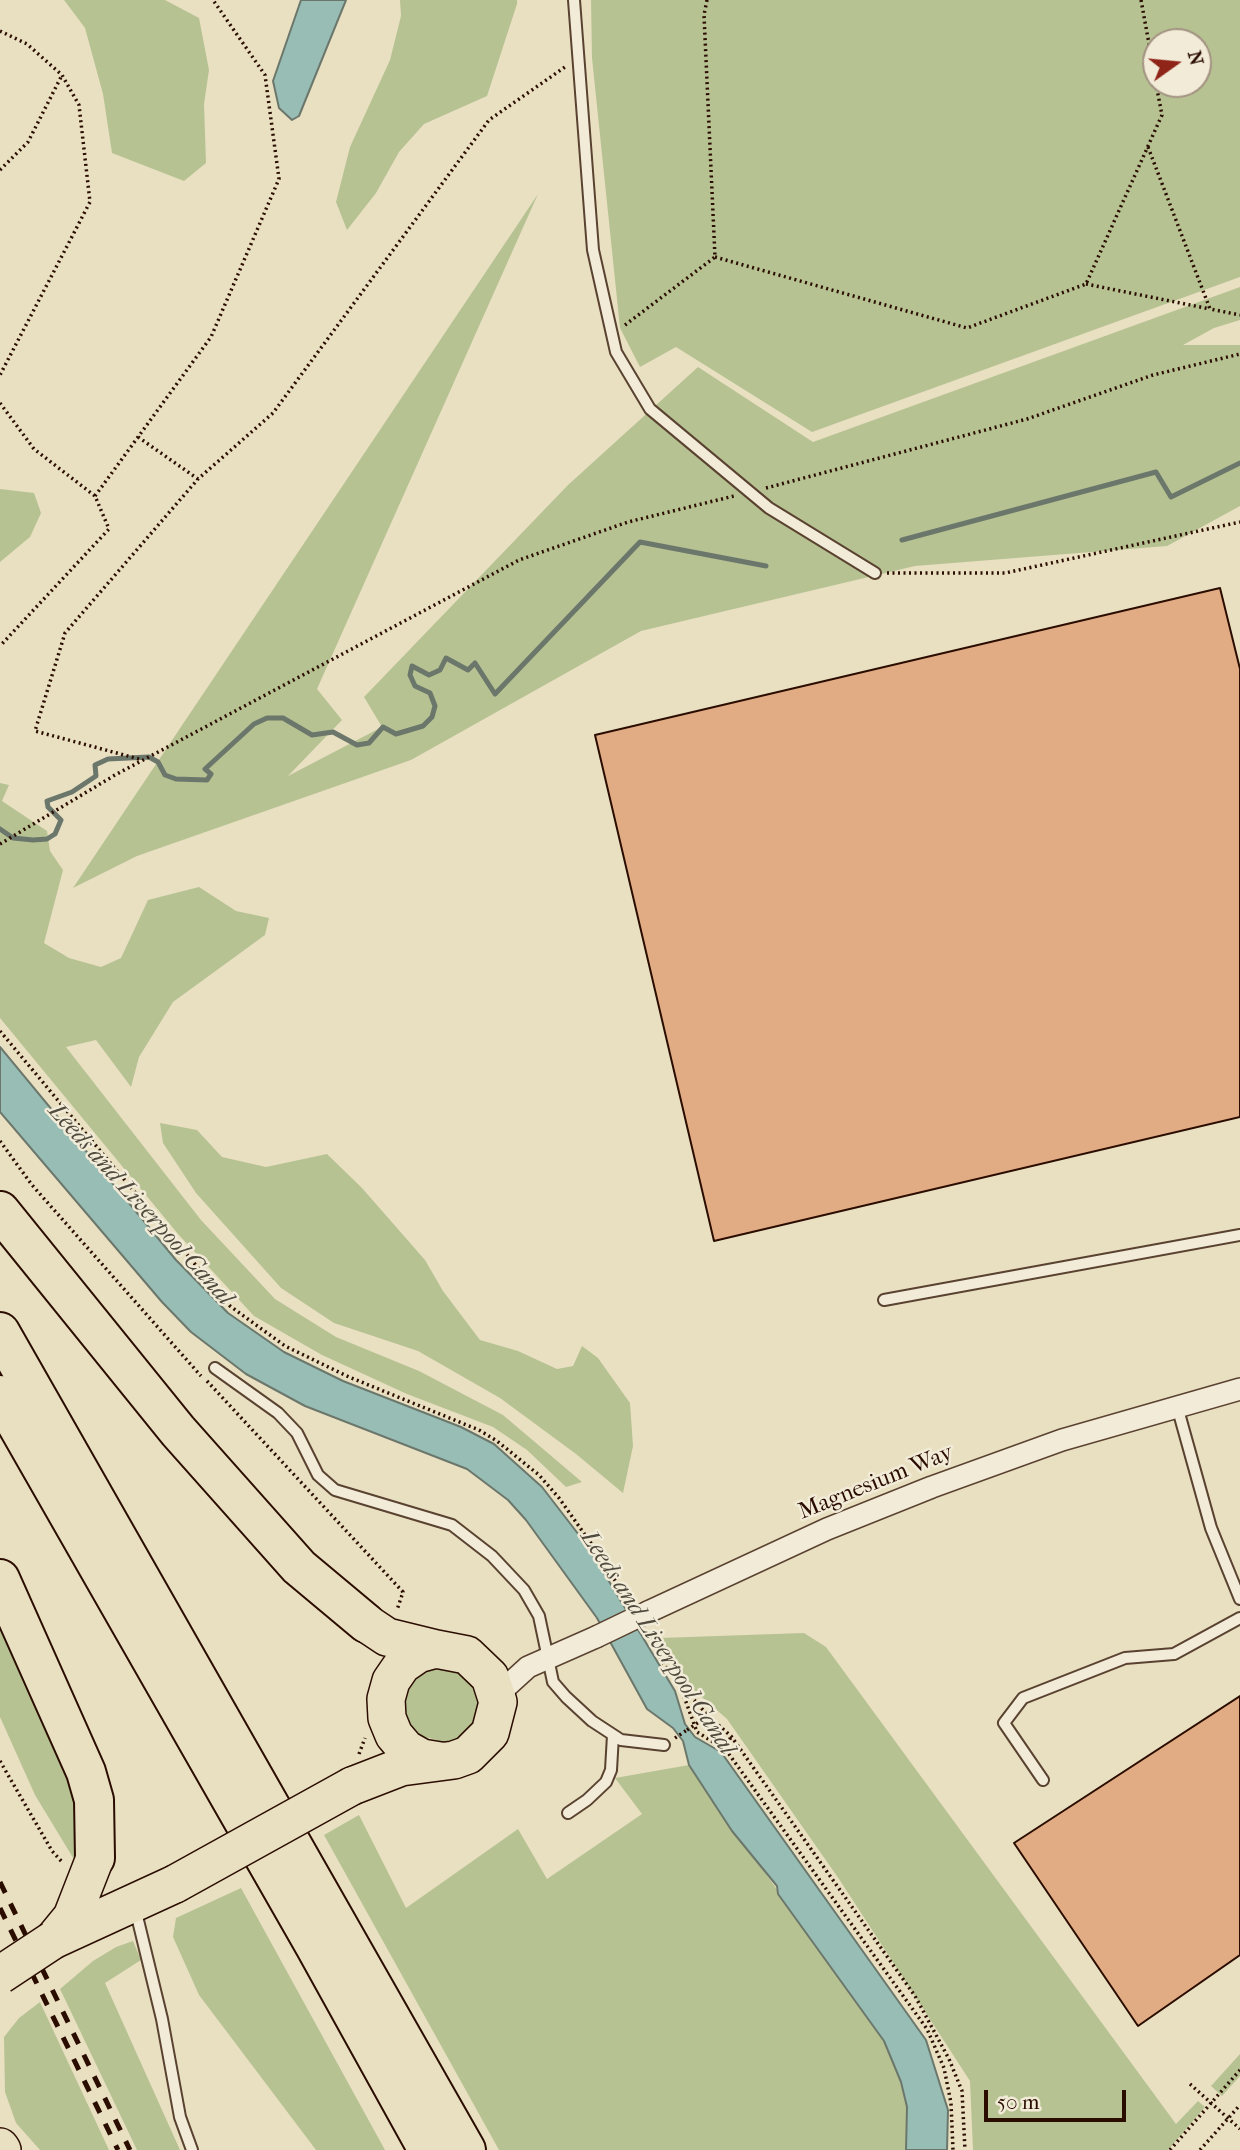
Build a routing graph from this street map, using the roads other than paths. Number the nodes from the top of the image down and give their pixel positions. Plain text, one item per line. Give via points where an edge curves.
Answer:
1 (574, 0) edge
2 (874, 573) road end
3 (0, 1211) edge
4 (1240, 1235) edge
5 (884, 1300) dead end
6 (0, 1332) edge
7 (215, 1368) dead end
8 (1240, 1389) edge
9 (0, 1395) edge
10 (1177, 1406) junction
11 (0, 1579) edge
12 (1240, 1599) edge
13 (381, 1618) joint
14 (1240, 1618) edge
15 (452, 1652) junction
16 (547, 1658) junction
17 (498, 1702) junction
18 (387, 1718) junction
19 (613, 1735) junction
20 (664, 1745) dead end
21 (440, 1761) junction
22 (1044, 1780) dead end
23 (352, 1786) junction
24 (568, 1813) dead end
25 (95, 1858) joint
26 (150, 1898) junction
27 (49, 1949) junction
28 (0, 1975) edge
29 (0, 1995) edge
30 (192, 2150) edge
31 (428, 2150) edge
32 (466, 2150) edge

1 - 2 lane via 593,250 616,352 650,409 769,508
3 - 13 highway via 178,1431 299,1567
4 - 5 lane
6 - 32 highway
7 - 16 lane via 278,1413 297,1433 318,1475 335,1490 452,1525 492,1556 524,1590 539,1616
8 - 10 street, Magnesium Way
9 - 31 highway
10 - 12 lane via 1211,1528
10 - 16 street, Magnesium Way, bridge via 1062,1440 827,1529
11 - 25 highway via 86,1772 94,1800
13 - 15 highway via 387,1637
14 - 22 lane via 1174,1654 1125,1658 1023,1698 1004,1723
15 - 16 street, Magnesium Way via 508,1664
15 - 17 highway via 490,1676
15 - 18 highway via 418,1654 397,1673 386,1699
16 - 17 street, Magnesium Way via 515,1677
16 - 19 lane via 554,1682 592,1721
17 - 21 highway via 495,1723 480,1746 461,1757
18 - 21 highway via 406,1749
18 - 23 highway via 374,1759
19 - 20 lane via 646,1746
19 - 24 lane via 606,1782
21 - 23 highway via 401,1767
23 - 26 highway, bridge
25 - 27 highway via 72,1917
26 - 27 highway
26 - 30 lane via 162,2019 180,2117
27 - 28 highway, bridge
27 - 29 highway

